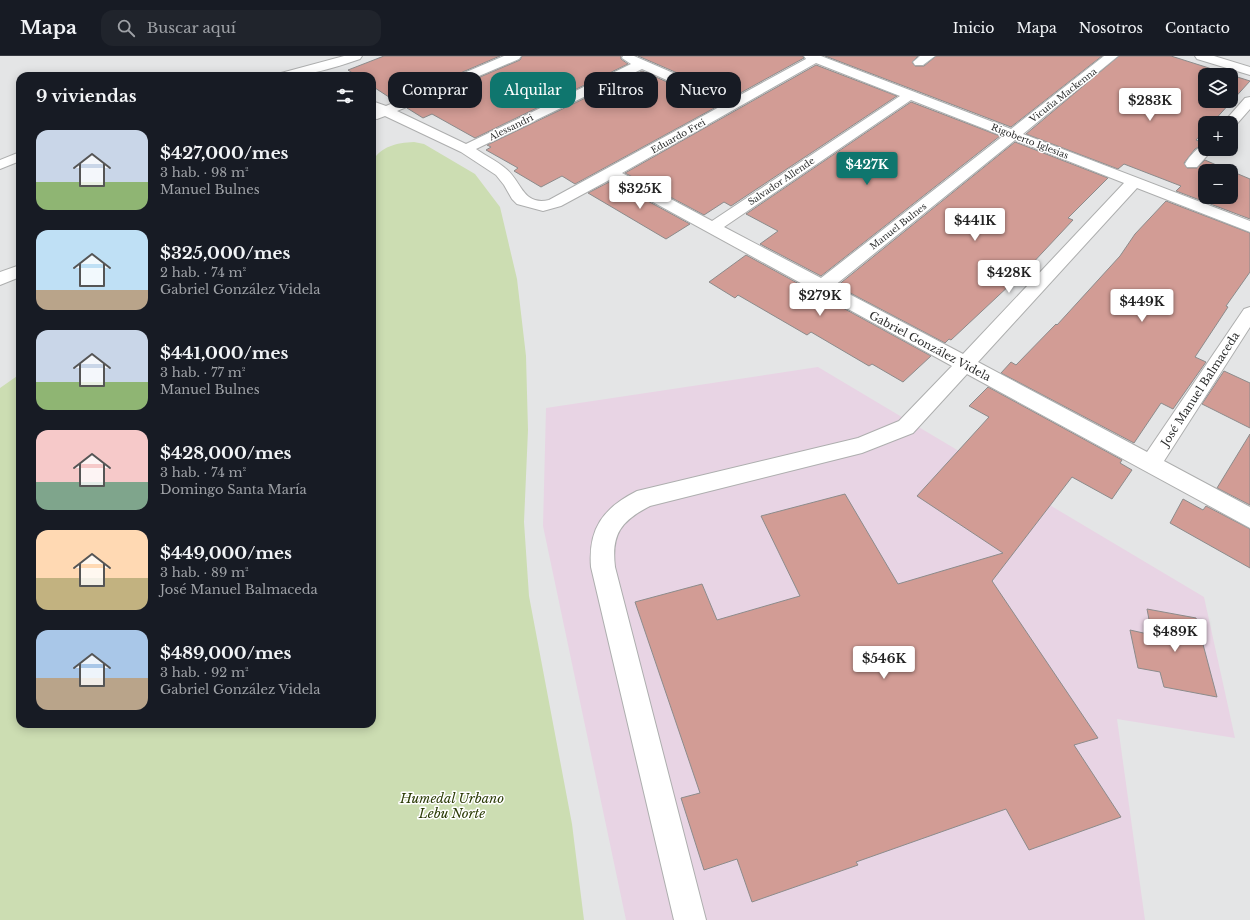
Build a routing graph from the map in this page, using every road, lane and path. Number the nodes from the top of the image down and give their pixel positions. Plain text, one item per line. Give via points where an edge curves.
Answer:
1 (356, 56) edge
2 (516, 56) edge
3 (624, 56) edge
4 (1112, 56) edge
5 (1201, 56) edge
6 (813, 57) edge
7 (641, 64) junction
8 (316, 68) junction
9 (1250, 71) edge
10 (301, 72) edge
11 (323, 72) edge
12 (666, 75) edge
13 (910, 95) junction
14 (741, 100) edge
15 (1250, 101) edge
16 (727, 108) edge
17 (376, 111) edge
18 (1236, 116) edge
19 (1013, 135) junction
20 (466, 149) junction
21 (1199, 156) edge
22 (16, 158) edge
23 (1192, 164) dead end
24 (0, 165) edge
25 (611, 173) junction
26 (1134, 182) junction
27 (1250, 227) edge
28 (712, 228) junction
29 (16, 272) edge
30 (0, 279) edge
31 (821, 287) junction
32 (1250, 313) edge
33 (965, 364) junction
34 (1151, 464) junction
35 (1250, 518) edge
36 (690, 920) edge

1 - 8 street via 337,64
2 - 17 street
3 - 7 street
4 - 19 street, Vicuña Mackenna
5 - 9 street
6 - 13 street, Rigoberto Iglesias
6 - 14 street, Eduardo Frei
7 - 12 street
7 - 20 street, Alessandri
8 - 10 street
8 - 11 street
13 - 19 street, Rigoberto Iglesias
13 - 28 street, Salvador Allende
15 - 18 street
16 - 25 street, Eduardo Frei
17 - 20 street, Eduardo Frei
19 - 26 street, Rigoberto Iglesias
19 - 31 street, Manuel Bulnes
20 - 25 street, Eduardo Frei via 501,172 523,201 543,206 560,200
21 - 23 street
22 - 24 street
25 - 28 street, Gabriel González Videla
26 - 27 street, Rigoberto Iglesias
26 - 33 street
28 - 31 street, Gabriel González Videla
29 - 30 street
31 - 33 street, Gabriel González Videla
32 - 34 street, José Manuel Balmaceda
33 - 34 street, Gabriel González Videla
33 - 36 street via 906,427 862,445 645,498 630,505 608,527 601,554 603,567
34 - 35 street, Gabriel González Videla

